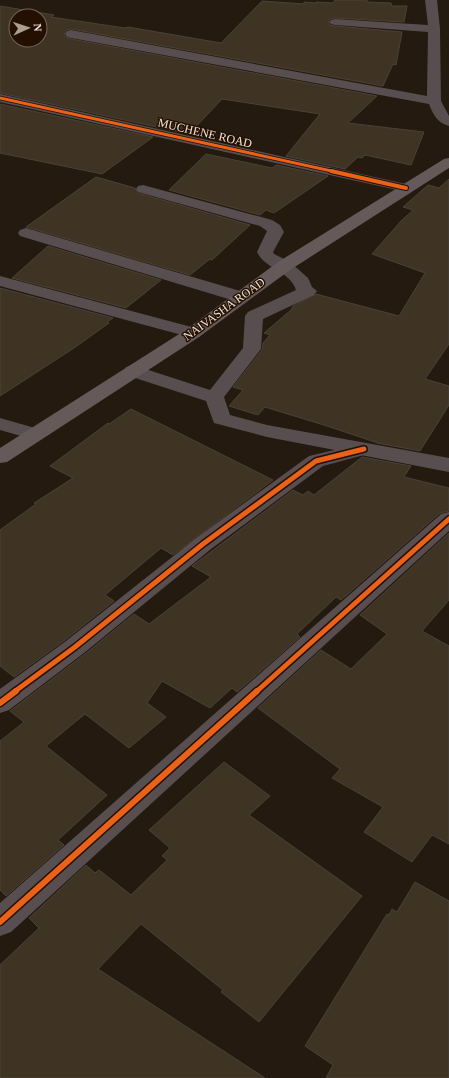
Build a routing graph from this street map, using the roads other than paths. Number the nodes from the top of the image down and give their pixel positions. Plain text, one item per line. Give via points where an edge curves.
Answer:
1 (431, 0) edge
2 (335, 22) dead end
3 (434, 29) junction
4 (71, 34) dead end
5 (0, 98) edge
6 (434, 101) junction
7 (449, 122) edge
8 (449, 162) edge
9 (406, 188) junction
10 (143, 189) dead end
11 (26, 233) dead end
12 (284, 266) junction
13 (0, 281) edge
14 (241, 297) junction
15 (193, 333) junction
16 (133, 371) junction
17 (214, 398) junction
18 (0, 424) edge
19 (35, 434) junction
20 (364, 449) junction
21 (0, 457) edge
22 (449, 465) edge
23 (449, 519) edge
24 (0, 703) edge
25 (0, 922) edge

1 - 3 street
2 - 3 street
3 - 6 street
4 - 6 street
5 - 9 street, MUCHENE ROAD
6 - 7 street via 441,116
8 - 9 main road, NAIVASHA ROAD
9 - 12 main road, NAIVASHA ROAD
10 - 12 street via 266,223 276,232 265,252 266,256
11 - 14 street
12 - 14 main road, NAIVASHA ROAD
12 - 17 street via 302,282 304,292 308,291 254,316 252,349
13 - 15 street
14 - 15 main road, NAIVASHA ROAD
15 - 16 main road, NAIVASHA ROAD
16 - 17 street
16 - 19 main road, NAIVASHA ROAD
17 - 20 street via 221,419 267,431
18 - 19 street
19 - 21 main road, NAIVASHA ROAD
20 - 22 street
20 - 24 street via 316,461 203,544 75,647
23 - 25 street

